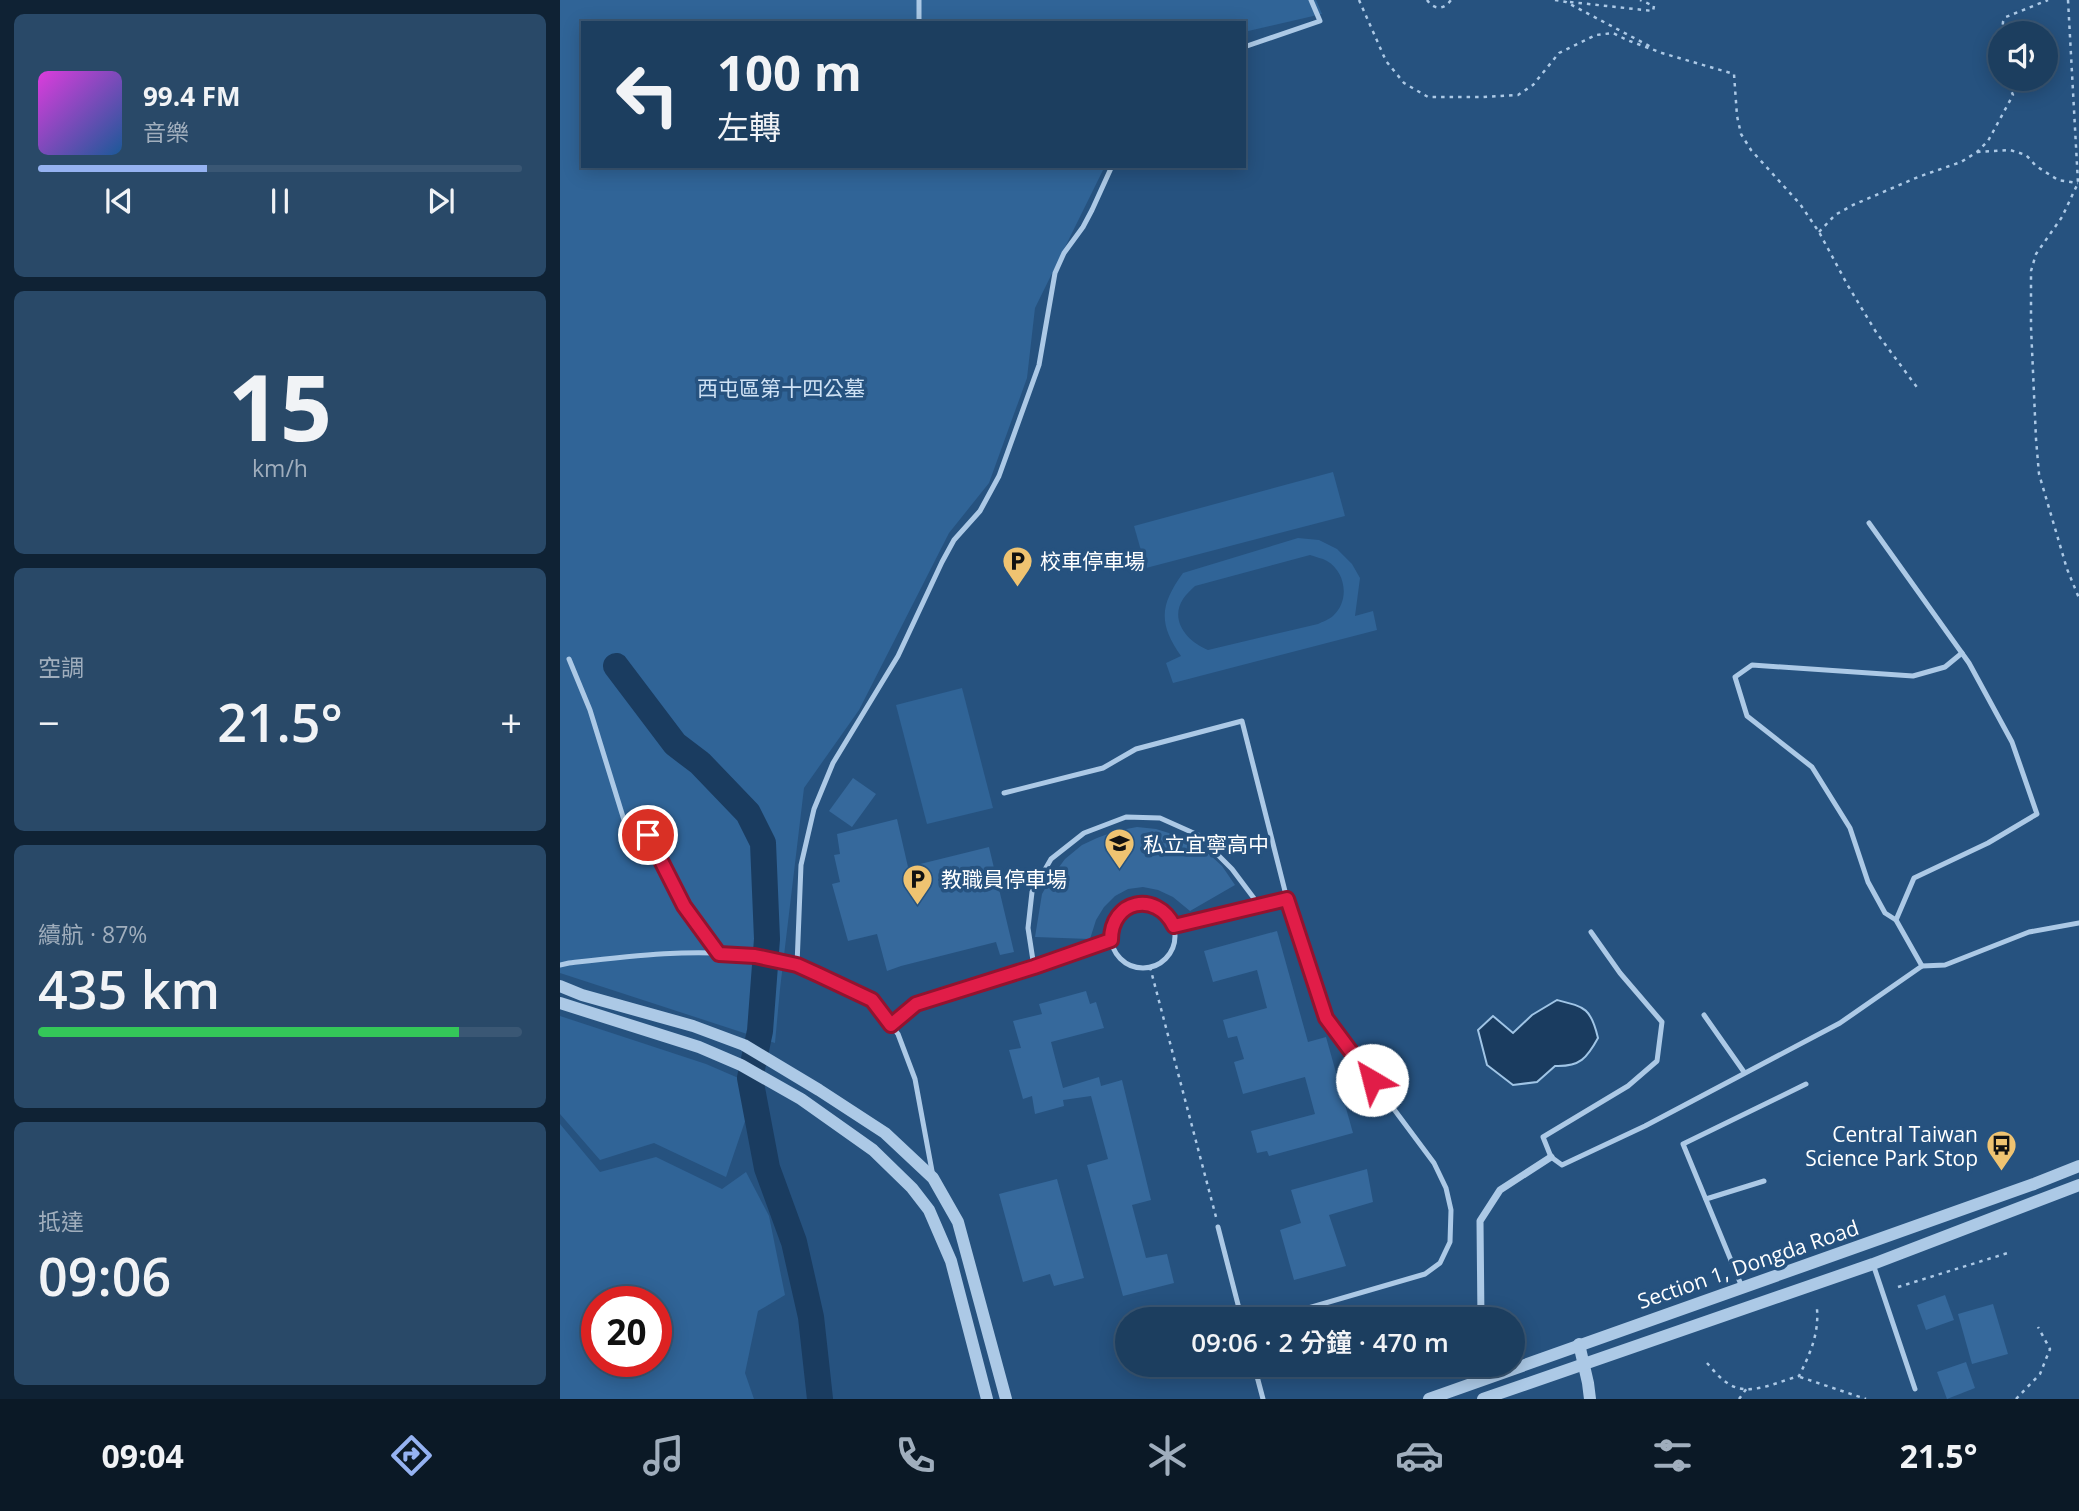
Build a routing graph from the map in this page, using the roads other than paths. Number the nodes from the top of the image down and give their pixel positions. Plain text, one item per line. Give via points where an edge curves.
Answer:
1 (919, 0) edge
2 (1311, 0) edge
3 (919, 21) edge
4 (1246, 46) edge
5 (1111, 168) edge
6 (1869, 523) dead end
7 (1962, 653) junction
8 (569, 659) dead end
9 (1004, 793) dead end
10 (1287, 899) junction
11 (1259, 905) junction
12 (1896, 920) junction
13 (2079, 923) edge
14 (1174, 926) junction
15 (1591, 932) dead end
16 (1111, 940) junction
17 (719, 954) junction
18 (560, 965) edge
19 (797, 965) junction
20 (1922, 966) junction
21 (1034, 967) junction
22 (560, 986) edge
23 (560, 1003) edge
24 (1704, 1015) dead end
25 (891, 1025) junction
26 (1744, 1072) junction
27 (1806, 1084) dead end
28 (1551, 1157) junction
29 (2079, 1166) edge
30 (933, 1178) junction
31 (1764, 1181) dead end
32 (2079, 1185) edge
33 (1706, 1199) junction
34 (1219, 1227) road end
35 (1873, 1264) junction
36 (1742, 1287) junction
37 (1239, 1307) edge
38 (1312, 1307) edge
39 (1481, 1307) edge
40 (1579, 1344) junction
41 (1584, 1363) junction
42 (1257, 1377) edge
43 (1480, 1377) edge
44 (1480, 1381) junction
45 (1915, 1389) dead end
46 (987, 1399) edge
47 (1006, 1399) edge
48 (1263, 1399) edge
49 (1429, 1399) edge
50 (1483, 1399) edge
51 (1590, 1399) edge

1 - 3 lane
2 - 4 lane via 1320,21
5 - 19 lane via 1055,273 1039,365 999,476 980,511 954,540 898,656 833,763 814,810 801,865
6 - 7 lane
7 - 12 lane via 2012,742 2037,814 1914,878
7 - 12 lane via 1945,667 1913,676 1752,664 1735,677 1747,716 1812,767 1850,828 1868,882 1885,913
8 - 17 lane via 624,820 648,835 684,906
9 - 10 lane via 1103,768 1136,749 1242,721
10 - 11 lane
10 - 38 lane via 1326,1018 1434,1163 1451,1210 1450,1242 1440,1263 1425,1274
11 - 14 lane
11 - 21 lane via 1198,835 1160,818 1126,817 1084,832 1051,859 1032,892 1028,928
12 - 20 lane
13 - 20 lane via 2029,932 1945,965
14 - 16 lane via 1163,911 1136,904 1114,922
14 - 16 lane via 1171,952 1150,967 1125,962
15 - 28 lane via 1662,1022 1657,1061 1628,1086 1543,1137
16 - 21 lane
17 - 18 lane via 638,955
17 - 19 lane
19 - 25 lane via 872,1000
20 - 26 lane via 1839,1023
21 - 25 lane via 916,1004
22 - 30 street via 744,1045 885,1133
23 - 46 street via 741,1065 873,1150 929,1210 951,1261
24 - 26 lane
25 - 30 lane via 915,1080
26 - 28 lane via 1562,1165
27 - 33 lane via 1683,1144
28 - 39 street via 1500,1190 1480,1221
29 - 36 street, Section 1, Dongda Road
30 - 47 street via 958,1222
31 - 33 lane
32 - 35 street, Section 1, Dongda Road
33 - 36 lane
34 - 37 lane
35 - 41 street, Section 1, Dongda Road
35 - 45 lane
36 - 40 street, Section 1, Dongda Road
40 - 41 street
40 - 44 street, Section 1, Dongda Road
41 - 50 street, Section 1, Dongda Road
41 - 51 street
42 - 48 lane
43 - 44 street
44 - 49 street, Section 1, Dongda Road

